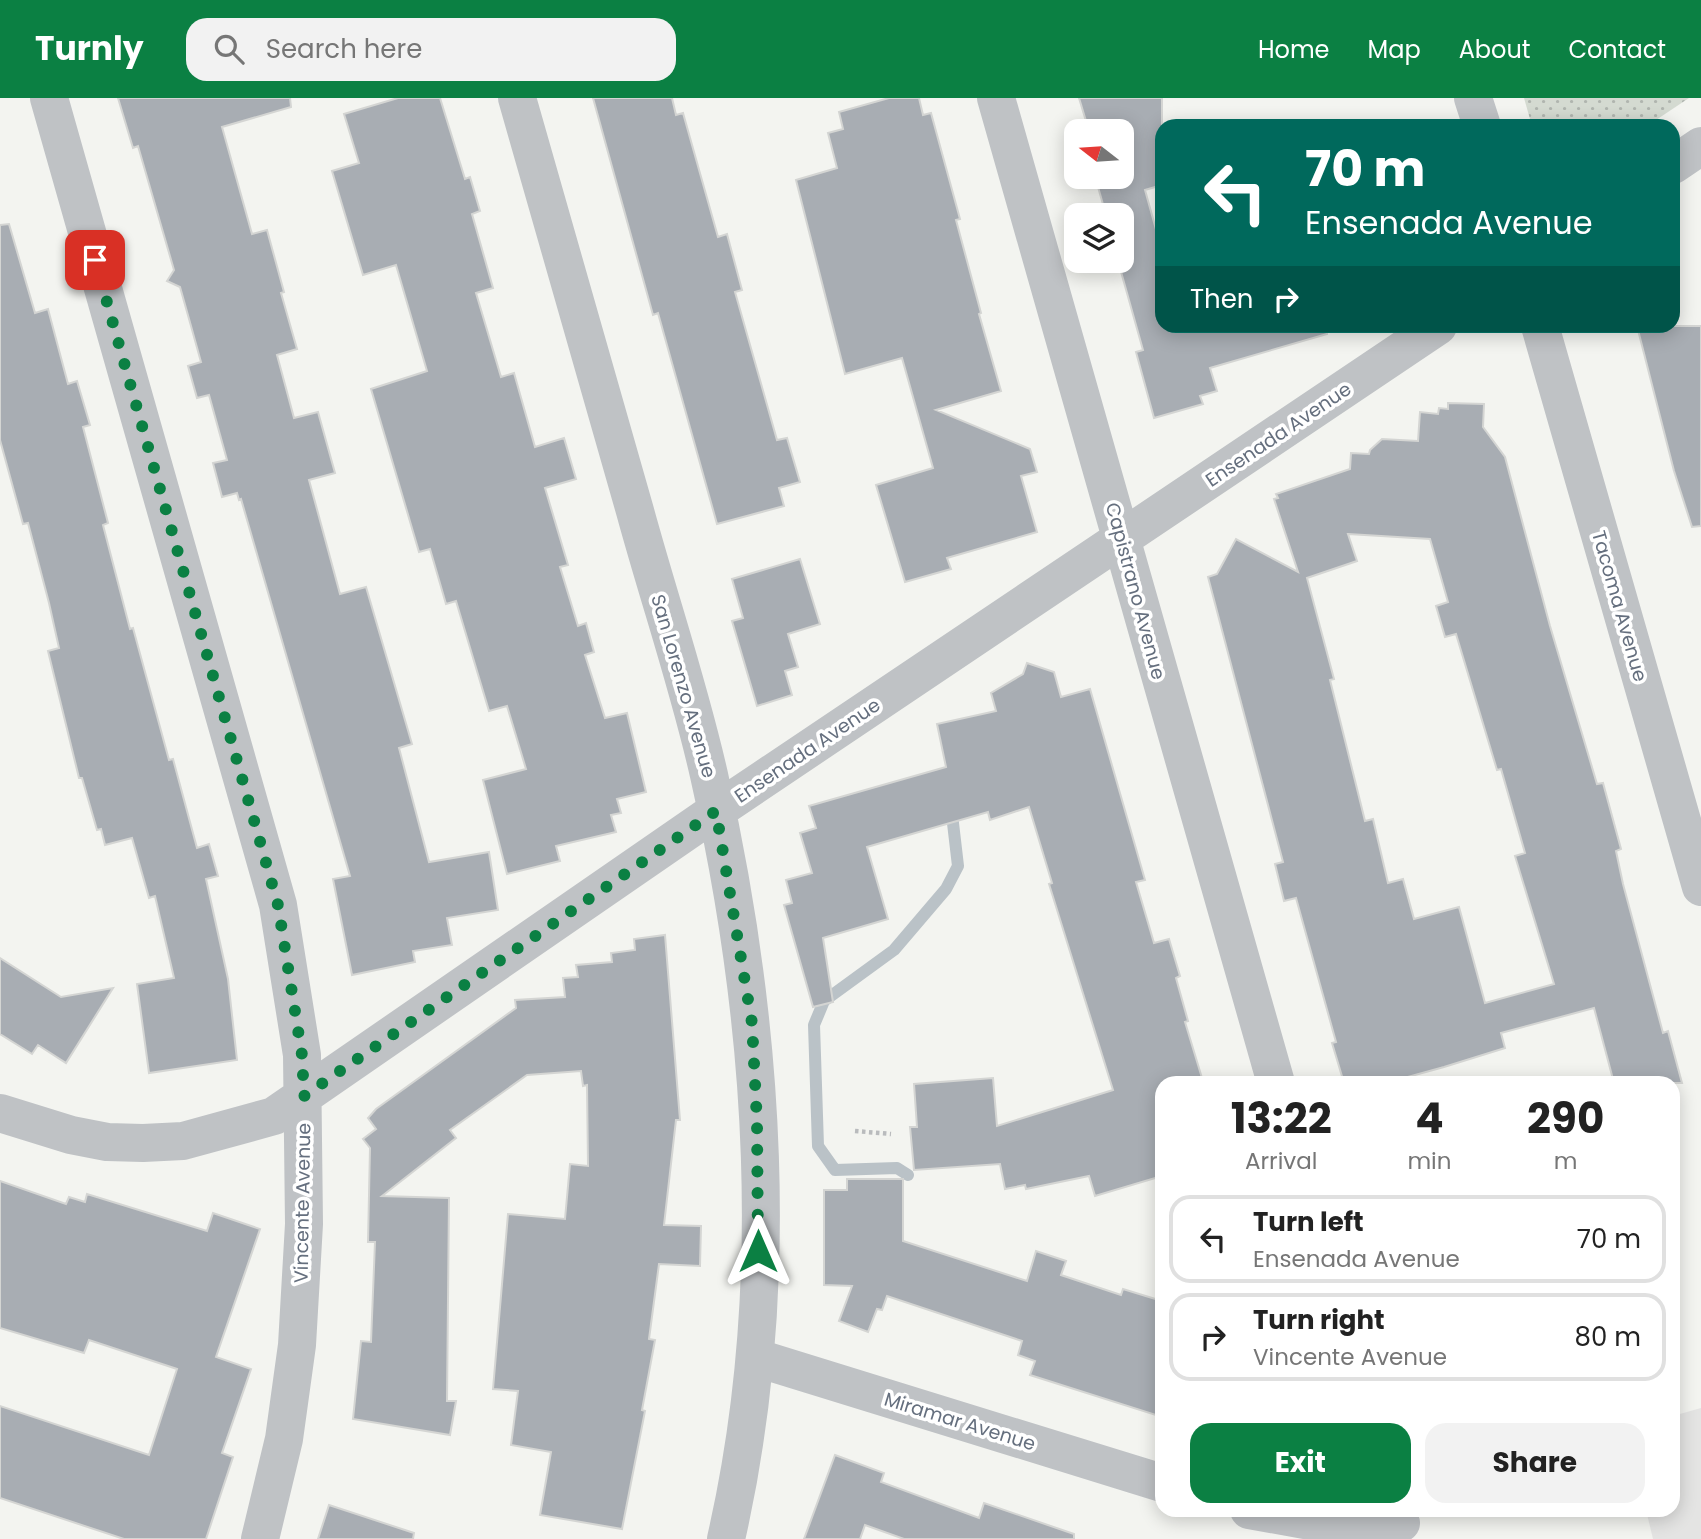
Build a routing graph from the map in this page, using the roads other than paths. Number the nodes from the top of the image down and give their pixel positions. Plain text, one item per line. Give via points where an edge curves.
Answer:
1 (49, 98) edge
2 (517, 98) edge
3 (996, 98) edge
4 (1474, 98) edge
5 (1480, 119) edge
6 (1701, 146) edge
7 (1680, 160) edge
8 (1428, 333) edge
9 (1542, 333) edge
10 (1122, 539) junction
11 (716, 811) junction
12 (1701, 887) edge
13 (1274, 1076) edge
14 (304, 1096) junction
15 (0, 1113) edge
16 (757, 1358) junction
17 (1155, 1481) edge
18 (1291, 1517) edge
19 (1402, 1524) edge
20 (260, 1539) edge
21 (726, 1539) edge

1 - 14 street, Vincente Avenue via 278,905 302,1055
2 - 11 street, San Lorenzo Avenue via 709,772
3 - 10 street, Capistrano Avenue
4 - 5 street
6 - 7 street
8 - 10 street, Ensenada Avenue
9 - 12 street, Tacoma Avenue
10 - 11 street, Ensenada Avenue
10 - 13 street, Capistrano Avenue
11 - 14 street, Ensenada Avenue
11 - 16 street, San Lorenzo Avenue via 752,1023 757,1122
14 - 15 street, Ensenada Avenue via 274,1116 183,1141 107,1142
14 - 20 street, Vincente Avenue via 304,1224 297,1345 284,1439
16 - 17 street, Miramar Avenue
16 - 21 street, San Lorenzo Avenue via 741,1475
18 - 19 street via 1339,1525

